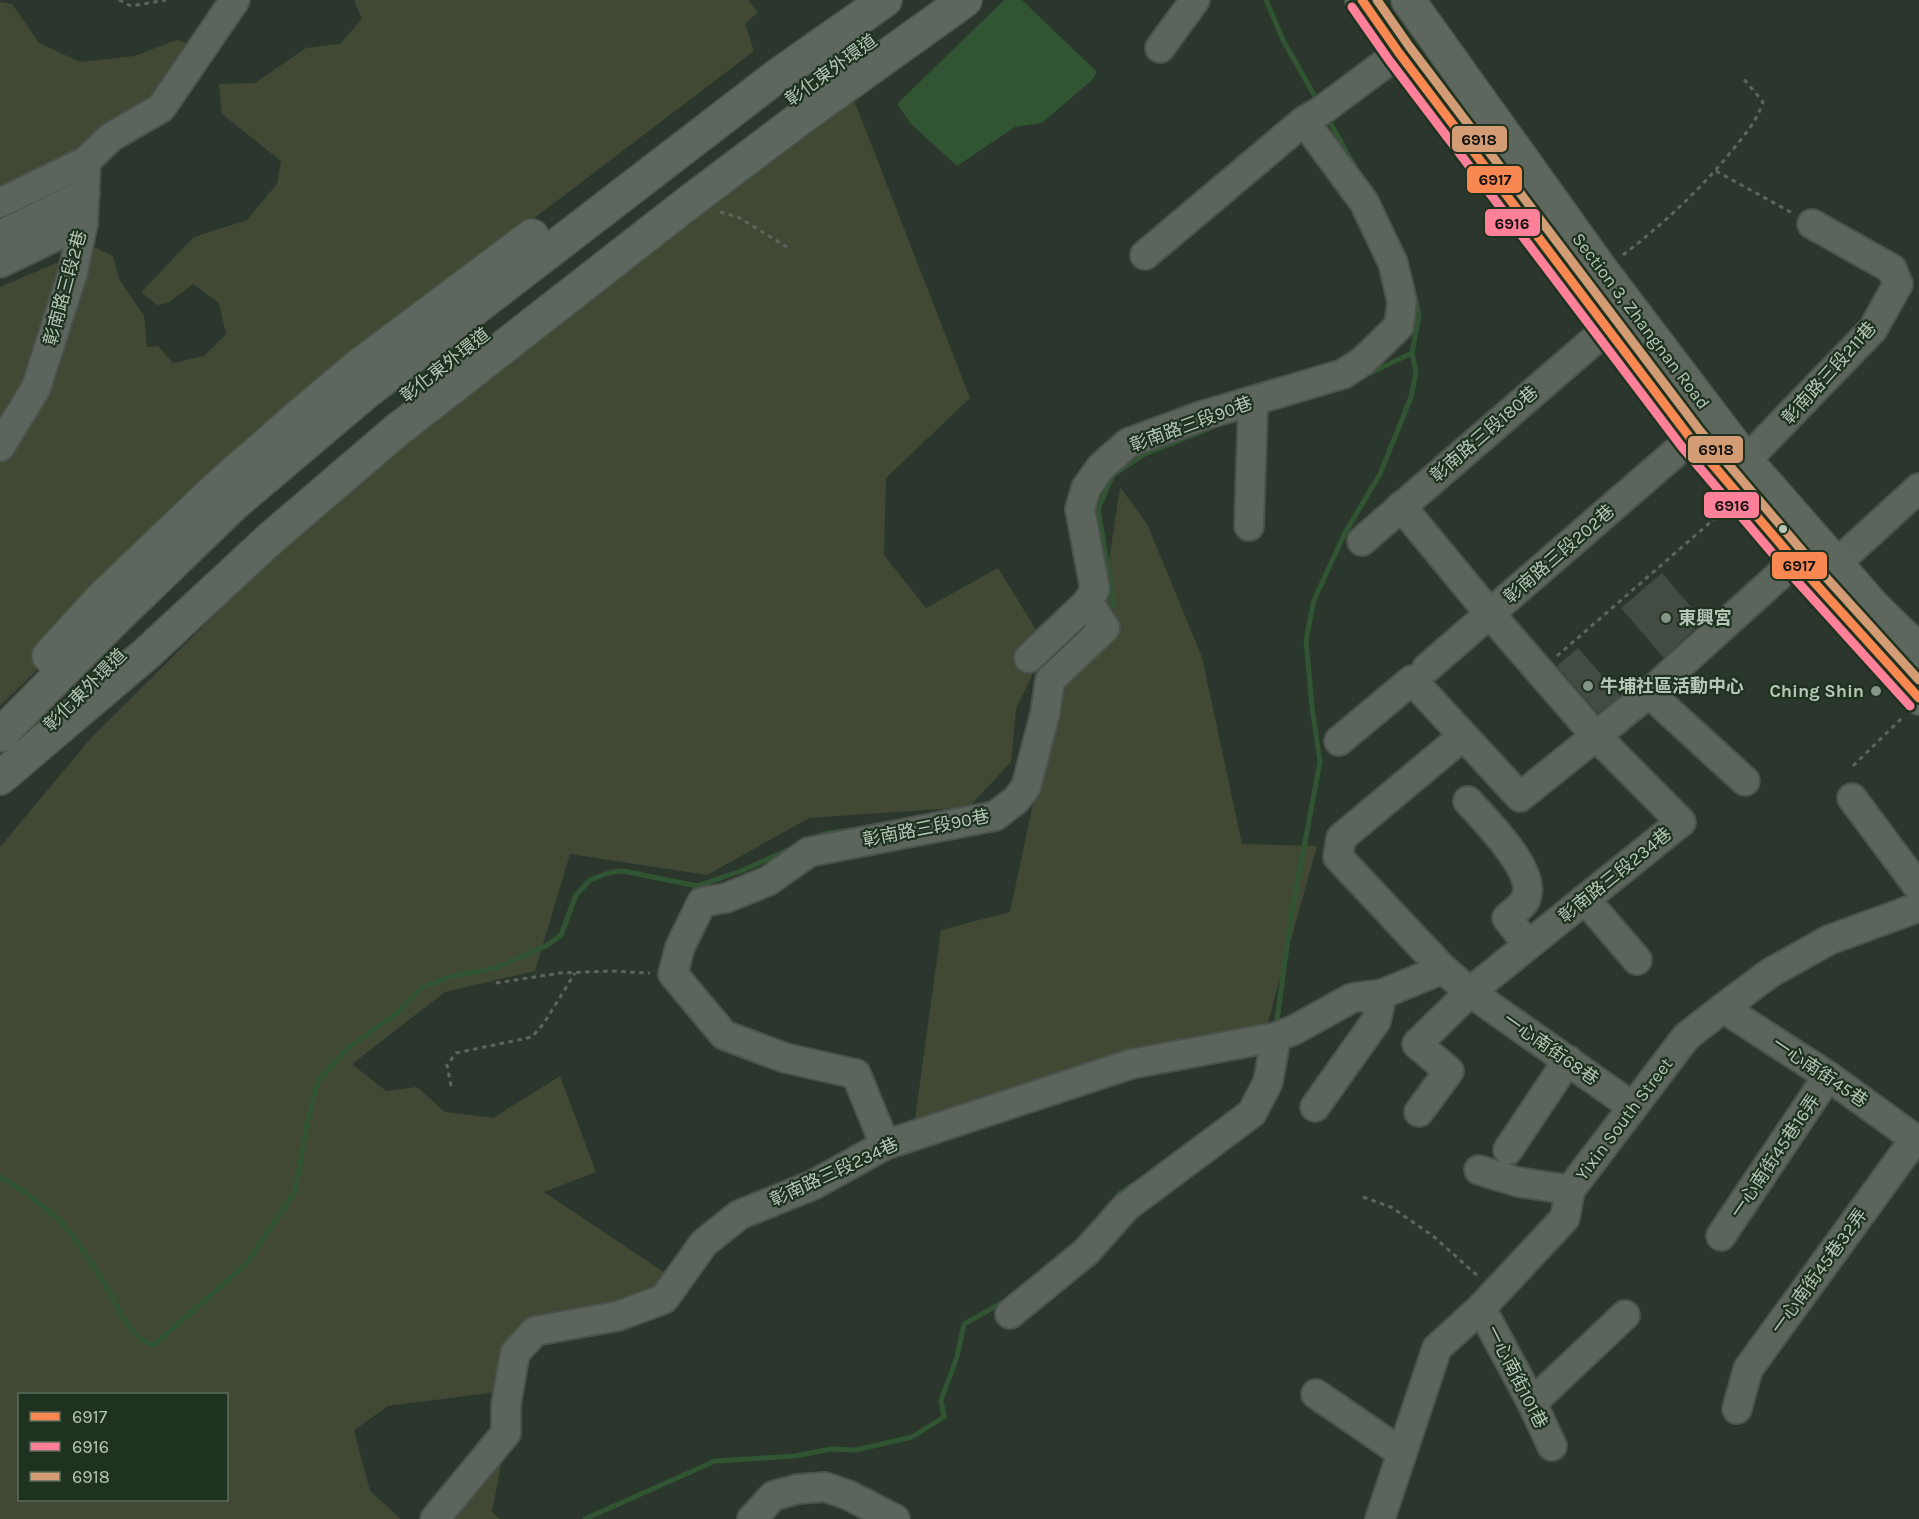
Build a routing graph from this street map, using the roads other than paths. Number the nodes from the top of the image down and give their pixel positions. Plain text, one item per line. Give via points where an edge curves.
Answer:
1 (236, 0) edge
2 (846, 0) edge
3 (885, 0) edge
4 (929, 0) edge
5 (965, 0) edge
6 (1195, 0) edge
7 (1362, 0) edge
8 (1408, 0) edge
9 (1160, 48) dead end
10 (1398, 53) junction
11 (1318, 112) junction
12 (86, 161) junction
13 (86, 193) junction
14 (0, 203) edge
15 (83, 223) junction
16 (1812, 224) road end
17 (0, 235) edge
18 (1145, 255) dead end
19 (0, 263) edge
20 (1908, 289) edge
21 (1608, 328) junction
22 (1253, 402) junction
23 (1691, 439) junction
24 (0, 447) edge
25 (1738, 479) junction
26 (1919, 488) edge
27 (1401, 506) junction
28 (1249, 526) dead end
29 (1362, 541) dead end
30 (1796, 561) junction
31 (1837, 563) junction
32 (1088, 602) junction
33 (1874, 607) junction
34 (1490, 614) junction
35 (1919, 625) edge
36 (129, 626) junction
37 (1919, 651) edge
38 (1029, 658) dead end
39 (1427, 668) dead end
40 (1649, 693) junction
41 (1915, 704) edge
42 (0, 723) edge
43 (0, 735) edge
44 (1463, 736) junction
45 (1596, 736) junction
46 (1340, 741) dead end
47 (0, 777) edge
48 (1745, 781) dead end
49 (1852, 798) dead end
50 (1468, 801) dead end
51 (1919, 888) edge
52 (1585, 899) junction
53 (1919, 907) edge
54 (1528, 945) junction
55 (1637, 960) dead end
56 (1443, 969) junction
57 (1470, 992) junction
58 (1382, 994) junction
59 (1723, 1008) junction
60 (1276, 1037) junction
61 (1568, 1060) junction
62 (1828, 1076) junction
63 (1316, 1107) dead end
64 (1633, 1107) junction
65 (1419, 1112) dead end
66 (1915, 1139) joint
67 (885, 1145) junction
68 (1508, 1150) dead end
69 (1479, 1170) dead end
70 (1570, 1190) junction
71 (1721, 1236) dead end
72 (1488, 1300) junction
73 (1010, 1314) dead end
74 (1625, 1315) dead end
75 (1316, 1394) dead end
76 (1532, 1403) junction
77 (1737, 1409) dead end
78 (1552, 1446) dead end
79 (1402, 1453) junction
80 (886, 1517) edge
81 (435, 1519) edge
82 (752, 1519) edge
83 (1380, 1519) edge

1 - 12 street via 161,108 111,137
2 - 42 main road via 356,368 216,489 100,600 39,667
3 - 36 main road, 彰化東外環道 via 768,83 365,393 235,503
4 - 36 main road, 彰化東外環道 via 793,96 382,414
5 - 47 main road via 688,203 396,431 270,539 146,654
6 - 9 street
7 - 10 main road, Section 3, Zhangnan Road
8 - 25 main road, Section 3, Zhangnan Road via 1602,271
10 - 11 street
10 - 21 main road, Section 3, Zhangnan Road
11 - 18 street
11 - 22 street, 彰南路三段90巷 via 1394,263 1402,302 1399,326 1363,361 1343,374
12 - 13 street, 彰南路三段2巷
12 - 14 street
13 - 15 street, 彰南路三段2巷
13 - 17 street
15 - 19 street
15 - 24 street, 彰南路三段2巷 via 73,272 36,388
16 - 20 street, 彰南路三段211巷 via 1892,269
20 - 25 street, 彰南路三段211巷
21 - 23 main road, Section 3, Zhangnan Road
21 - 27 street, 彰南路三段180巷
22 - 28 street
22 - 32 street, 彰南路三段90巷 via 1128,443 1101,467 1086,488 1080,508 1095,589
23 - 25 main road, Section 3, Zhangnan Road
23 - 34 street, 彰南路三段202巷
25 - 30 main road, Section 3, Zhangnan Road
25 - 31 main road, Section 3, Zhangnan Road
26 - 31 street
27 - 29 street, 彰南路三段180巷
27 - 34 street
30 - 31 street
30 - 40 street
30 - 41 main road, Section 3, Zhangnan Road
31 - 33 main road, Section 3, Zhangnan Road
32 - 38 street
32 - 67 street, 彰南路三段90巷 via 1105,628 1050,680 1026,787 1016,800 995,816 809,852 768,881 726,898 702,902 681,947 673,974 724,1035 784,1058 856,1074
33 - 35 street
33 - 37 main road, Section 3, Zhangnan Road
34 - 39 street, 彰南路三段202巷
34 - 45 street
36 - 43 main road, 彰化東外環道
36 - 47 main road, 彰化東外環道
40 - 45 street
40 - 48 street
44 - 45 street via 1520,797
44 - 46 street via 1412,680
44 - 56 street, 一心南街68巷 via 1341,838 1338,856
45 - 52 street, 彰南路三段234巷 via 1681,822
49 - 51 street
50 - 54 street via 1514,854 1528,885 1526,899 1507,918
52 - 54 street, 彰南路三段234巷
52 - 55 street
53 - 59 street, Yixin South Street via 1829,940 1770,973
54 - 57 street, 彰南路三段234巷
56 - 57 street, 一心南街68巷
56 - 58 street, 彰南路三段234巷
57 - 61 street, 一心南街68巷
57 - 65 street, 彰南路三段234巷 via 1418,1044 1449,1071
58 - 60 street, 彰南路三段234巷 via 1352,998
58 - 63 street via 1376,1021
59 - 62 street, 一心南街45巷
59 - 64 street, Yixin South Street via 1686,1037
60 - 67 street, 彰南路三段234巷 via 1131,1064
60 - 73 street via 1268,1082 1252,1113 1126,1207 1086,1252
61 - 64 street, 一心南街68巷
61 - 68 street
62 - 66 street, 一心南街45巷
62 - 71 street, 一心南街45巷16弄
64 - 70 street, Yixin South Street
66 - 77 street, 一心南街45巷32弄 via 1748,1369
67 - 81 street, 彰南路三段234巷 via 813,1185 740,1215 705,1243 664,1299 618,1316 535,1331 515,1353 506,1405 506,1433
69 - 70 street via 1518,1182
70 - 72 street, Yixin South Street via 1565,1218
72 - 76 street, 一心南街101巷
72 - 79 street, Yixin South Street via 1437,1348
74 - 76 street
75 - 79 street
76 - 78 street, 一心南街101巷
79 - 83 street, Yixin South Street
80 - 82 street via 825,1487 773,1496

